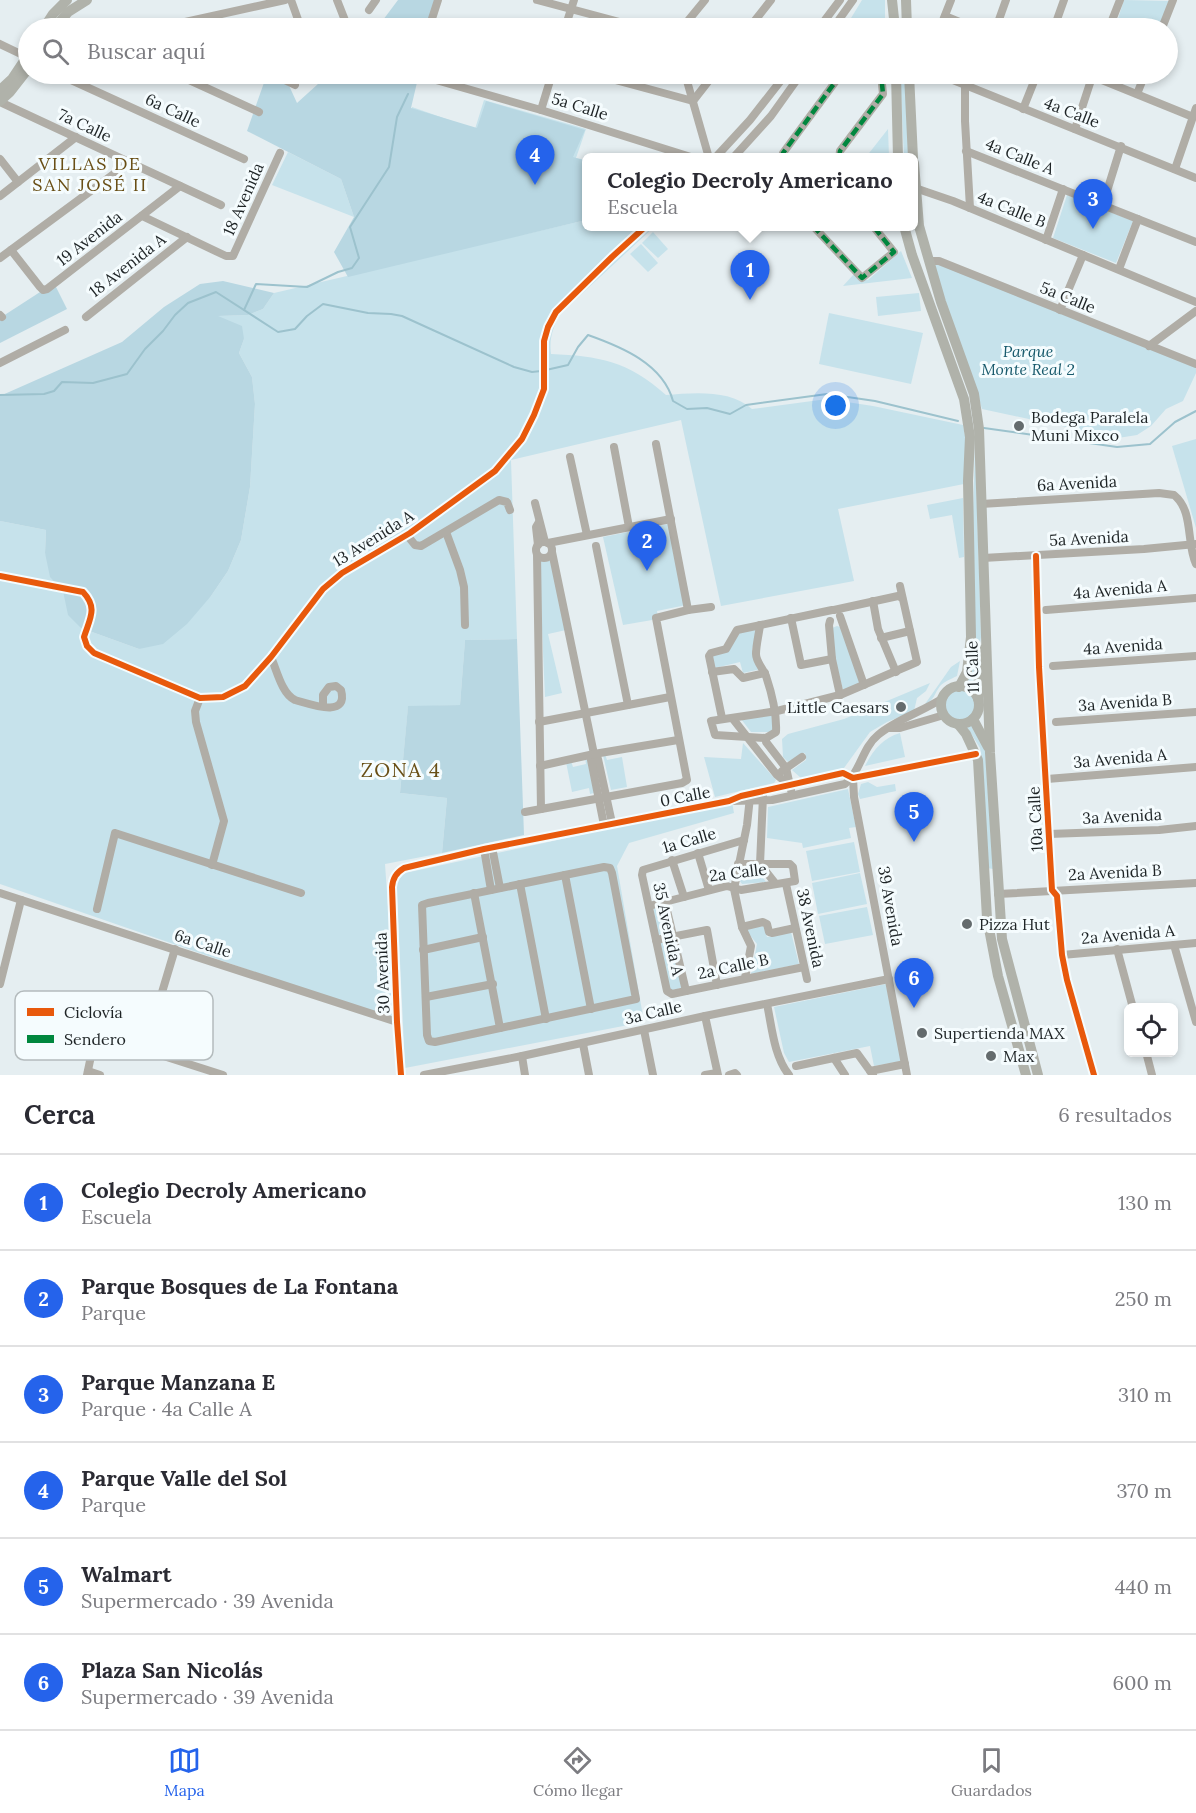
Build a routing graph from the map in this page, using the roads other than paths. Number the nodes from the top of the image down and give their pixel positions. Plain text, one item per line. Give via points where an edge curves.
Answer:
1 (67, 0) edge
2 (87, 0) edge
3 (285, 0) edge
4 (291, 0) edge
5 (337, 0) edge
6 (376, 0) edge
7 (438, 0) edge
8 (537, 0) edge
9 (574, 0) edge
10 (705, 0) edge
11 (771, 0) edge
12 (840, 0) edge
13 (853, 0) edge
14 (892, 0) edge
15 (906, 0) edge
16 (951, 0) edge
17 (1006, 0) edge
18 (1064, 0) edge
19 (1120, 0) edge
20 (1173, 0) edge
21 (571, 9) junction
22 (369, 10) dead end
23 (945, 16) joint
24 (50, 18) edge
25 (63, 18) edge
26 (213, 18) edge
27 (297, 18) edge
28 (344, 18) edge
29 (432, 18) edge
30 (568, 18) edge
31 (605, 18) edge
32 (690, 18) edge
33 (757, 18) edge
34 (826, 18) edge
35 (840, 18) edge
36 (893, 18) edge
37 (907, 18) edge
38 (950, 18) edge
39 (1000, 18) edge
40 (1058, 18) edge
41 (1113, 18) edge
42 (1166, 18) edge
43 (0, 45) edge
44 (18, 52) edge
45 (18, 71) edge
46 (18, 82) edge
47 (80, 84) edge
48 (198, 84) edge
49 (452, 84) edge
50 (549, 84) edge
51 (630, 84) edge
52 (688, 84) edge
53 (706, 84) edge
54 (778, 84) edge
55 (794, 84) edge
56 (834, 84) edge
57 (882, 84) edge
58 (896, 84) edge
59 (909, 84) edge
60 (1033, 84) edge
61 (1089, 84) edge
62 (1113, 84) edge
63 (1141, 84) edge
64 (965, 85) joint
65 (0, 90) edge
66 (1137, 94) junction
67 (0, 101) edge
68 (693, 101) junction
69 (1196, 108) edge
70 (1023, 109) junction
71 (541, 110) junction
72 (259, 112) dead end
73 (1192, 117) junction
74 (897, 118) junction
75 (1075, 129) junction
76 (76, 137) junction
77 (1121, 146) junction
78 (966, 151) junction
79 (280, 153) dead end
80 (678, 153) edge
81 (708, 153) edge
82 (720, 153) edge
83 (738, 153) edge
84 (783, 153) edge
85 (840, 153) edge
86 (892, 153) edge
87 (898, 153) edge
88 (913, 153) edge
89 (0, 159) edge
90 (244, 159) dead end
91 (130, 162) junction
92 (1175, 169) junction
93 (1196, 178) edge
94 (18, 182) junction
95 (180, 186) junction
96 (918, 189) edge
97 (1063, 189) junction
98 (0, 196) edge
99 (1103, 204) junction
100 (221, 205) dead end
101 (970, 208) junction
102 (142, 216) junction
103 (918, 216) edge
104 (1138, 219) junction
105 (641, 231) edge
106 (818, 231) edge
107 (877, 231) edge
108 (905, 231) edge
109 (907, 231) edge
110 (187, 237) junction
111 (1046, 240) junction
112 (1196, 242) edge
113 (11, 250) junction
114 (1083, 255) junction
115 (0, 258) edge
116 (929, 261) junction
117 (1119, 269) junction
118 (1196, 302) edge
119 (1060, 310) junction
120 (1196, 311) edge
121 (86, 317) dead end
122 (65, 330) dead end
123 (1149, 346) junction
124 (0, 363) edge
125 (1196, 364) edge
126 (656, 444) dead end
127 (614, 447) dead end
128 (570, 457) dead end
129 (535, 503) dead end
130 (981, 504) junction
131 (510, 510) dead end
132 (671, 519) junction
133 (629, 526) junction
134 (446, 532) junction
135 (407, 535) junction
136 (587, 535) junction
137 (544, 543) junction
138 (1193, 543) edge
139 (596, 546) dead end
140 (552, 552) junction
141 (537, 555) junction
142 (1036, 556) junction
143 (982, 558) junction
144 (1196, 564) edge
145 (0, 576) edge
146 (900, 586) dead end
147 (902, 598) junction
148 (1196, 598) edge
149 (873, 601) junction
150 (711, 607) dead end
151 (688, 610) junction
152 (1046, 610) dead end
153 (834, 615) junction
154 (791, 618) junction
155 (465, 625) dead end
156 (760, 625) junction
157 (910, 631) junction
158 (882, 638) junction
159 (986, 640) junction
160 (1196, 656) edge
161 (271, 657) junction
162 (832, 659) junction
163 (1053, 666) dead end
164 (712, 672) junction
165 (896, 672) junction
166 (765, 673) junction
167 (864, 685) junction
168 (959, 687) junction
169 (840, 695) junction
170 (670, 697) junction
171 (200, 698) junction
172 (943, 698) junction
173 (978, 699) junction
174 (628, 705) junction
175 (323, 706) dead end
176 (777, 711) junction
177 (1196, 712) edge
178 (586, 713) junction
179 (944, 715) junction
180 (722, 718) junction
181 (733, 719) junction
182 (973, 719) junction
183 (539, 722) junction
184 (1056, 722) dead end
185 (958, 724) junction
186 (890, 728) junction
187 (747, 736) junction
188 (766, 738) junction
189 (678, 740) junction
190 (990, 753) junction
191 (594, 754) junction
192 (976, 754) junction
193 (776, 756) junction
194 (802, 757) dead end
195 (768, 763) junction
196 (540, 766) junction
197 (1196, 767) edge
198 (786, 768) junction
199 (777, 775) junction
200 (853, 778) junction
201 (1047, 779) junction
202 (790, 786) junction
203 (763, 791) junction
204 (792, 796) junction
205 (602, 798) junction
206 (750, 798) junction
207 (764, 801) junction
208 (541, 809) junction
209 (525, 812) dead end
210 (748, 815) junction
211 (763, 816) junction
212 (608, 824) junction
213 (1196, 826) edge
214 (1049, 834) junction
215 (744, 840) junction
216 (488, 848) junction
217 (698, 853) junction
218 (672, 860) junction
219 (738, 864) junction
220 (759, 864) junction
221 (212, 865) junction
222 (643, 870) joint
223 (398, 871) joint
224 (565, 875) junction
225 (775, 883) junction
226 (1196, 883) edge
227 (520, 884) junction
228 (786, 884) junction
229 (496, 889) junction
230 (734, 889) junction
231 (709, 890) junction
232 (1052, 890) junction
233 (0, 893) edge
234 (301, 893) dead end
235 (474, 893) junction
236 (999, 894) junction
237 (684, 897) junction
238 (21, 900) junction
239 (665, 902) junction
240 (649, 906) junction
241 (97, 909) dead end
242 (742, 927) junction
243 (795, 928) junction
244 (674, 936) junction
245 (483, 938) junction
246 (656, 940) junction
247 (1196, 943) edge
248 (1174, 945) junction
249 (175, 949) junction
250 (1117, 949) junction
251 (423, 950) junction
252 (1062, 955) junction
253 (804, 967) junction
254 (745, 978) junction
255 (807, 979) dead end
256 (889, 979) junction
257 (0, 984) edge
258 (493, 984) junction
259 (717, 985) junction
260 (162, 991) edge
261 (686, 991) junction
262 (669, 993) joint
263 (426, 998) junction
264 (1132, 1003) edge
265 (767, 1004) junction
266 (591, 1009) junction
267 (705, 1016) junction
268 (546, 1019) junction
269 (397, 1022) junction
270 (1196, 1022) edge
271 (500, 1028) junction
272 (644, 1030) junction
273 (583, 1044) junction
274 (522, 1056) junction
275 (1147, 1057) edge
276 (834, 1058) junction
277 (178, 1060) edge
278 (796, 1066) dead end
279 (906, 1070) edge
280 (461, 1072) edge
281 (87, 1073) edge
282 (871, 1073) edge
283 (718, 1074) edge
284 (100, 1075) edge
285 (223, 1075) edge
286 (401, 1075) edge
287 (424, 1075) edge
288 (525, 1075) edge
289 (589, 1075) edge
290 (653, 1075) edge
291 (705, 1075) edge
292 (729, 1075) edge
293 (737, 1075) edge
294 (789, 1075) edge
295 (845, 1075) edge
296 (880, 1075) edge
297 (1026, 1075) edge
298 (1038, 1075) edge
299 (1094, 1075) edge
300 (1152, 1075) edge

1 - 24 main road
2 - 25 main road
3 - 26 street
4 - 27 street
5 - 28 street
6 - 22 street
7 - 29 street
8 - 21 street
9 - 21 street
10 - 32 street
11 - 33 street
12 - 34 street
13 - 35 street
14 - 36 main road
15 - 37 main road
16 - 23 street
17 - 39 street
18 - 40 street
19 - 41 street
20 - 42 street
21 - 30 street
21 - 31 street
23 - 38 street
43 - 44 street
45 - 65 main road
46 - 67 main road
47 - 90 street, 6a Calle
48 - 72 street
49 - 71 street, 5a Calle
50 - 71 street
51 - 68 street
52 - 68 street
53 - 68 street
54 - 82 street
55 - 83 street
56 - 84 street
57 - 85 street via 883,94
58 - 74 main road
59 - 88 main road
60 - 70 street
61 - 75 street
62 - 66 street
63 - 66 street
64 - 70 street, 4a Calle
64 - 78 street
66 - 73 street
67 - 76 street, 7a Calle
68 - 81 street
69 - 73 street
70 - 75 street, 4a Calle
71 - 80 street, 5a Calle
73 - 92 street
74 - 86 main road
74 - 87 main road
75 - 77 street, 4a Calle
76 - 91 street, 7a Calle
76 - 94 street
77 - 92 street, 4a Calle
77 - 99 street
78 - 97 street, 4a Calle A
78 - 101 street
79 - 110 street, 18 Avenida via 233,256
89 - 94 street
91 - 95 street, 7a Calle
91 - 113 street
92 - 93 street, 4a Calle
94 - 98 street
95 - 100 street, 7a Calle
95 - 102 street, 19 Avenida
96 - 101 street, 4a Calle B
97 - 99 street, 4a Calle A
97 - 111 street
99 - 104 street, 4a Calle A
101 - 111 street, 4a Calle B
102 - 110 street
102 - 113 street, 19 Avenida via 44,290
103 - 116 main road, 11 Calle
104 - 112 street, 4a Calle A
104 - 117 street
105 - 135 street, 13 Avenida A via 556,312 544,340 544,389 522,439 495,471
106 - 107 street via 862,278 894,250
108 - 168 main road, 11 Calle via 964,399 970,436 971,637 967,672
109 - 116 main road
110 - 121 street, 18 Avenida A
111 - 114 street, 4a Calle B
113 - 115 street
114 - 117 street, 4a Calle B
114 - 119 street
116 - 119 street, 5a Calle via 939,261
116 - 130 main road, 11 Calle via 974,393
117 - 118 street, 4a Calle B
119 - 123 street, 5a Calle
120 - 123 street
122 - 124 street
123 - 125 street, 5a Calle
126 - 132 street
127 - 133 street
128 - 136 street
129 - 137 street
130 - 138 street, 6a Avenida via 1174,495 1183,506
130 - 143 main road, 11 Calle
131 - 134 street via 507,502 499,500
132 - 133 street
132 - 151 street
133 - 136 street
134 - 135 street via 421,546
134 - 155 street via 464,586
135 - 161 street, 13 Avenida A via 342,573 323,589
136 - 137 street
137 - 140 street via 552,547
137 - 141 street via 536,549
138 - 142 street, 5a Avenida
138 - 144 street
139 - 174 street
140 - 141 street via 546,558
140 - 178 street
141 - 183 street
142 - 143 street, 5a Avenida
142 - 201 street, 10a Calle
143 - 159 main road, 11 Calle
145 - 171 street, 13 Avenida A via 83,592 91,600 92,613 84,637 94,653
146 - 147 street
147 - 149 street
147 - 157 street
148 - 152 street, 4a Avenida A
149 - 153 street
149 - 158 street
150 - 151 street
151 - 170 street via 656,618
153 - 154 street via 819,612
153 - 162 street via 829,625
153 - 167 street
154 - 156 street
154 - 162 street via 801,665
156 - 164 street via 737,630 726,649 711,653
156 - 166 street via 756,654
157 - 158 street
157 - 165 street via 917,662
158 - 165 street
159 - 173 main road via 979,665
159 - 190 main road, 11 Calle
160 - 163 street, 4a Avenida
161 - 171 street, 13 Avenida A via 234,693
161 - 175 street via 289,697
162 - 169 street
164 - 166 street via 734,669 743,678
164 - 180 street
165 - 167 street
166 - 176 street
167 - 169 street
168 - 172 main road via 949,690
168 - 173 main road via 971,690
169 - 176 street
170 - 174 street
170 - 189 street
171 - 221 street via 196,722 224,821
172 - 179 main road
172 - 186 street
173 - 182 main road via 979,710
174 - 178 street
176 - 181 street
176 - 188 street via 776,732
177 - 184 street, 3a Avenida B
178 - 183 street
178 - 191 street
179 - 185 main road
179 - 186 street
180 - 181 street
180 - 187 street via 711,721 715,735
181 - 187 street
182 - 185 main road
182 - 190 main road
183 - 196 street
185 - 192 main road
186 - 200 street via 879,734 866,750
187 - 188 street
187 - 195 street
188 - 193 street
189 - 191 street
189 - 205 street via 687,780
190 - 236 main road, 11 Calle
191 - 196 street
191 - 205 street via 591,760
192 - 200 street, 0 Calle
192 - 297 main road via 987,918 998,976
193 - 195 street
193 - 198 street
194 - 198 street
195 - 199 street
196 - 208 street
197 - 201 street, 3a Avenida A
198 - 199 street
198 - 202 street
199 - 202 street
200 - 202 street, 0 Calle via 843,773
200 - 204 street, 0 Calle via 845,784
200 - 256 street, 39 Avenida
201 - 214 street, 10a Calle
202 - 203 street, 0 Calle
202 - 204 street
203 - 206 street, 0 Calle
203 - 207 street
204 - 207 street, 0 Calle
205 - 208 street
205 - 212 street
206 - 207 street, 0 Calle
206 - 210 street
206 - 212 street, 0 Calle
207 - 211 street
208 - 209 street
210 - 211 street
210 - 215 street
211 - 220 street
212 - 216 street, 0 Calle
213 - 214 street, 3a Avenida
214 - 232 street, 10a Calle
215 - 217 street, 1a Calle
215 - 219 street
216 - 223 street, 0 Calle
216 - 229 street
217 - 218 street, 1a Calle
217 - 231 street
218 - 222 street, 1a Calle
218 - 237 street
219 - 220 street
219 - 230 street
220 - 225 street, 38 Avenida
220 - 228 street, 2a Calle via 792,865 795,881
221 - 234 street
221 - 241 street via 116,833
222 - 240 street, 35 Avenida A
223 - 269 street, 30 Avenida via 392,887
224 - 227 street
224 - 266 street
224 - 266 street via 609,868 636,995 632,1001
225 - 228 street, 2a Calle
225 - 230 street, 2a Calle
226 - 232 street, 2a Avenida B
227 - 229 street
227 - 268 street
228 - 243 street, 38 Avenida
229 - 235 street
230 - 231 street, 2a Calle via 728,886
230 - 242 street
231 - 237 street, 2a Calle
232 - 236 street, 2a Avenida B
232 - 252 street, 10a Calle via 1058,899
233 - 238 street, 6a Calle
235 - 245 street
235 - 251 street via 422,906
236 - 298 main road, 11 Calle via 1002,939
237 - 239 street, 2a Calle
238 - 249 street, 6a Calle
238 - 257 street
239 - 240 street, 2a Calle
239 - 244 street
240 - 246 street, 35 Avenida A
242 - 243 street via 763,922 772,933
242 - 254 street via 751,946
243 - 253 street, 38 Avenida
244 - 246 street
244 - 259 street via 707,930
244 - 261 street
245 - 251 street
245 - 258 street
246 - 262 street, 35 Avenida A
247 - 248 street, 2a Avenida A
248 - 250 street, 2a Avenida A
248 - 270 street
249 - 260 street
249 - 269 street, 6a Calle
250 - 252 street, 2a Avenida A
250 - 264 street
251 - 263 street
252 - 299 street, 10a Calle
253 - 254 street, 2a Calle B
253 - 255 street, 38 Avenida
254 - 259 street, 2a Calle B
256 - 265 street, 3a Calle
256 - 279 street, 39 Avenida
258 - 263 street
258 - 271 street
259 - 261 street, 2a Calle B
261 - 262 street, 2a Calle B
263 - 271 street via 429,1041
265 - 267 street, 3a Calle
265 - 294 street via 778,1055
266 - 268 street
267 - 272 street, 3a Calle
267 - 283 street
268 - 271 street
269 - 286 street, 30 Avenida
272 - 273 street, 3a Calle
272 - 290 street
273 - 274 street, 3a Calle
273 - 289 street
274 - 280 street, 3a Calle
274 - 288 street
275 - 300 street
276 - 278 street
276 - 282 street via 857,1053
276 - 295 street
277 - 285 street
279 - 282 street
279 - 296 street
280 - 287 street, 3a Calle
281 - 284 street
283 - 291 street
292 - 293 street

